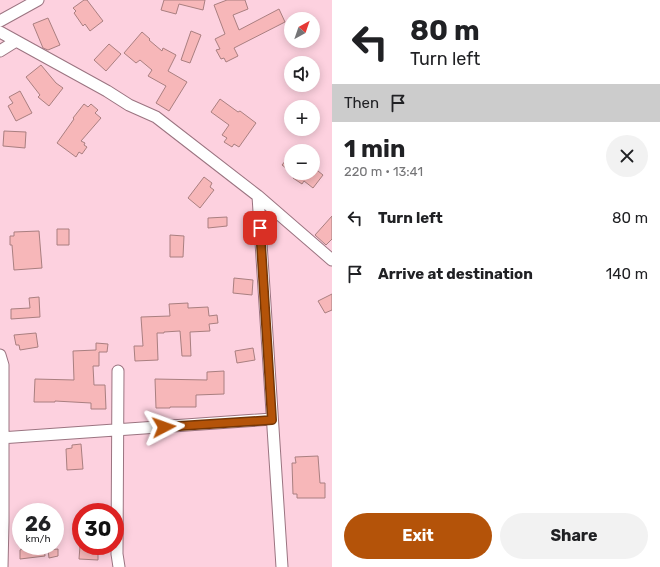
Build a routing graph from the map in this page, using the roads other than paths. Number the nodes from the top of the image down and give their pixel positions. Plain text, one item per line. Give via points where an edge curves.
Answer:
1 (38, 0) edge
2 (0, 21) edge
3 (0, 32) edge
4 (16, 41) junction
5 (0, 51) edge
6 (258, 196) junction
7 (332, 260) edge
8 (0, 355) edge
9 (118, 371) dead end
10 (272, 420) junction
11 (118, 430) junction
12 (2, 438) edge
13 (2, 567) edge
14 (119, 567) edge
15 (282, 567) edge

1 - 2 street
3 - 4 street
4 - 5 street
4 - 6 street via 129,105 156,117
6 - 7 street
6 - 10 street
8 - 12 street via 3,365
9 - 11 street
10 - 11 street
10 - 15 street
11 - 12 street
11 - 14 street
12 - 13 street

